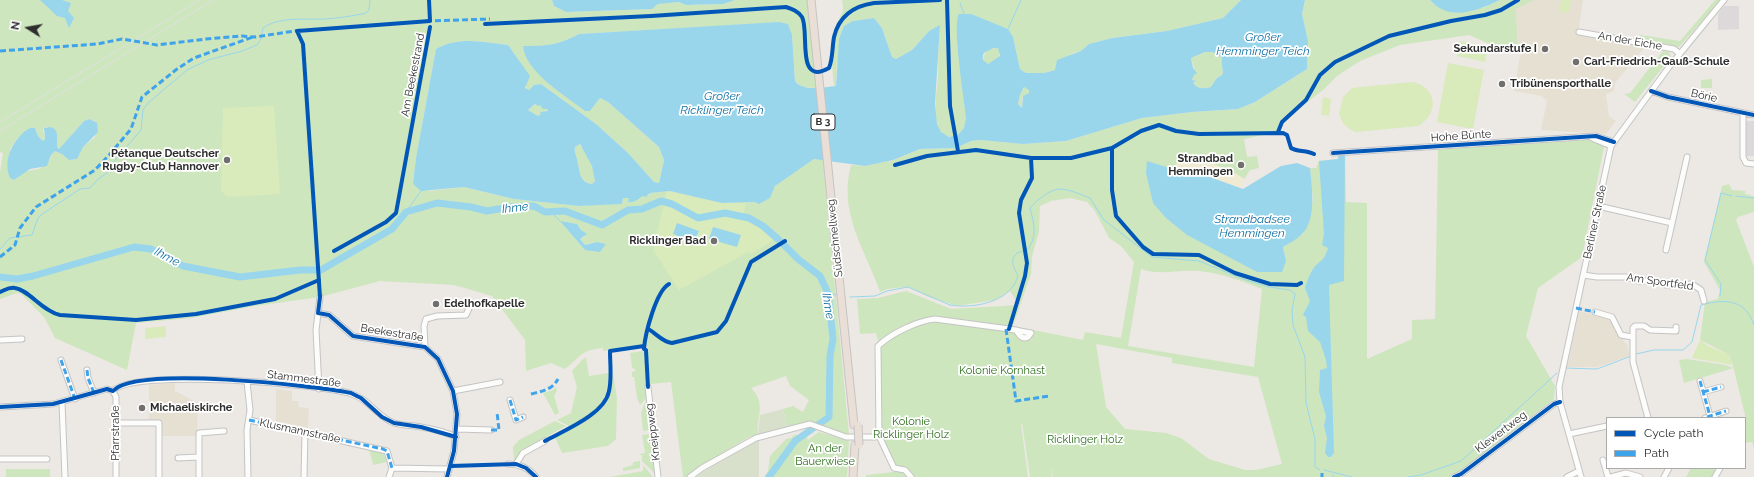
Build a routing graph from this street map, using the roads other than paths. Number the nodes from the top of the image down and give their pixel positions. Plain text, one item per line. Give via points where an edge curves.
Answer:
1 (811, 0) edge
2 (815, 0) edge
3 (1724, 0) edge
4 (1579, 32) dead end
5 (1680, 54) junction
6 (819, 61) junction
7 (1651, 91) junction
8 (1742, 114) junction
9 (1754, 115) edge
10 (1612, 144) junction
11 (1333, 153) dead end
12 (1687, 157) dead end
13 (1754, 164) edge
14 (1598, 206) junction
15 (1672, 223) junction
16 (1666, 250) dead end
17 (1583, 275) junction
18 (320, 297) dead end
19 (1704, 301) dead end
20 (470, 306) dead end
21 (1595, 312) dead end
22 (318, 313) junction
23 (1676, 327) dead end
24 (1016, 330) dead end
25 (1632, 337) junction
26 (22, 339) dead end
27 (0, 340) edge
28 (425, 346) junction
29 (61, 360) dead end
30 (87, 370) dead end
31 (1700, 381) dead end
32 (248, 382) junction
33 (500, 382) dead end
34 (648, 387) dead end
35 (1721, 387) dead end
36 (319, 389) junction
37 (113, 391) junction
38 (453, 391) junction
39 (1703, 392) junction
40 (94, 393) junction
41 (75, 399) junction
42 (510, 400) dead end
43 (1560, 402) junction
44 (62, 403) junction
45 (0, 407) edge
46 (1726, 411) dead end
47 (522, 417) dead end
48 (1648, 417) edge
49 (1708, 417) edge
50 (249, 420) junction
51 (116, 423) junction
52 (1606, 426) edge
53 (457, 429) junction
54 (491, 430) dead end
55 (224, 431) dead end
56 (305, 432) junction
57 (1569, 434) junction
58 (879, 436) junction
59 (456, 437) junction
60 (545, 441) dead end
61 (857, 445) junction
62 (178, 458) dead end
63 (198, 458) junction
64 (0, 459) edge
65 (47, 459) dead end
66 (1603, 460) dead end
67 (508, 464) dead end
68 (516, 464) junction
69 (392, 468) junction
70 (449, 469) junction
71 (1635, 469) edge
72 (1579, 471) junction
73 (1633, 473) junction
74 (65, 477) edge
75 (116, 477) edge
76 (159, 477) edge
77 (198, 477) edge
78 (248, 477) edge
79 (304, 477) edge
80 (390, 477) edge
81 (447, 477) edge
82 (536, 477) edge
83 (658, 477) edge
84 (690, 477) edge
85 (853, 477) edge
86 (857, 477) edge
87 (911, 477) edge
88 (1454, 477) edge
89 (1567, 477) edge
90 (1581, 477) edge
91 (1608, 477) edge
92 (1611, 477) edge
93 (1640, 477) edge

1 - 6 highway, Südschnellweg / B 3
2 - 6 highway, Südschnellweg / B 3
3 - 5 street, Berliner Straße
4 - 5 street, An der Eiche via 1674,49
5 - 7 street, Berliner Straße
6 - 61 highway, Südschnellweg / B 3
7 - 8 street, Börie via 1654,94
7 - 10 street, Berliner Straße
8 - 9 street, Börie
8 - 13 street via 1743,157 1746,163
10 - 11 street, Hohe Bünte via 1602,137 1590,137
10 - 14 street, Berliner Straße
12 - 15 street
14 - 15 street
14 - 17 street, Berliner Straße
15 - 16 street
17 - 19 street, Am Sportfeld via 1626,277 1639,281 1657,281 1666,285 1692,284 1701,290
17 - 43 street, Berliner Straße via 1560,381
18 - 22 street
20 - 28 street via 466,314 426,318
21 - 25 street via 1612,317 1621,335
22 - 28 street, Beekestraße via 329,315 353,336
22 - 36 street via 316,330
23 - 25 street via 1676,331 1650,330 1644,326 1635,326
24 - 58 street via 935,319 918,323 883,342 878,349
25 - 48 street via 1632,356
26 - 27 street
28 - 38 street, Beekestraße via 438,359
29 - 41 street
30 - 40 street
31 - 39 street
32 - 36 street, Stammestraße
32 - 37 street, Stammestraße via 205,379 151,380 126,384 116,387
32 - 50 street, Klusmannstraße
33 - 38 street
34 - 83 street, Kneippweg
35 - 39 street
36 - 59 street, Stammestraße via 356,395 382,417 394,423
37 - 40 street, Stammestraße via 107,389
37 - 51 street, Pfarrstraße via 116,397
38 - 53 street, Beekestraße via 457,408
39 - 49 street
40 - 41 street, Stammestraße
41 - 44 street, Stammestraße
42 - 47 street via 516,420
43 - 57 street, Berliner Straße
43 - 88 street, Klewertweg
44 - 45 street, Stammestraße
44 - 74 street
46 - 49 street
50 - 56 street, Klusmannstraße
50 - 78 street
51 - 75 street, Pfarrstraße
51 - 76 street via 159,423
52 - 57 street
53 - 54 street
53 - 59 street, Beekestraße
55 - 63 street via 199,433
56 - 69 street, Klusmannstraße via 387,451
56 - 79 street
57 - 72 street, Berliner Straße
58 - 84 street via 846,437 810,424 756,438
58 - 87 street via 894,468 905,470
59 - 70 street, Beekestraße
60 - 68 street via 523,453
61 - 85 highway, Südschnellweg / B 3
61 - 86 highway, Südschnellweg / B 3
62 - 63 street
63 - 77 street
64 - 65 street
66 - 91 street
67 - 68 street
68 - 82 street via 526,468
69 - 70 street
69 - 80 street
70 - 81 street, Beekestraße
71 - 73 street
72 - 89 street
72 - 90 street, Berliner Straße
73 - 92 street
73 - 93 street

